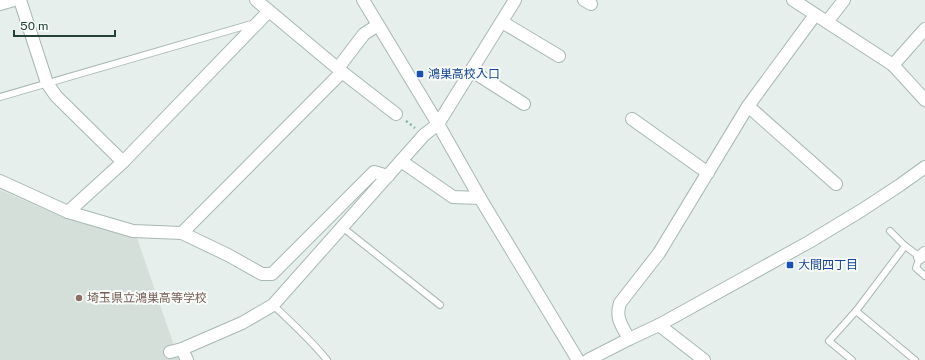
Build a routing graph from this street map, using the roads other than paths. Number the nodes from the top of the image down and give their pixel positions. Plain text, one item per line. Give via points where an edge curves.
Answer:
1 (14, 0) edge
2 (20, 0) edge
3 (256, 0) edge
4 (363, 0) edge
5 (515, 0) edge
6 (793, 0) edge
7 (844, 0) edge
8 (0, 4) edge
9 (269, 11) junction
10 (815, 15) junction
11 (256, 22) junction
12 (502, 22) junction
13 (827, 22) junction
14 (378, 25) junction
15 (925, 29) edge
16 (559, 56) dead end
17 (893, 65) junction
18 (340, 70) junction
19 (472, 71) junction
20 (47, 83) junction
21 (0, 97) edge
22 (925, 100) edge
23 (524, 104) dead end
24 (748, 106) junction
25 (396, 114) road end
26 (632, 119) dead end
27 (438, 124) junction
28 (401, 161) junction
29 (124, 162) junction
30 (925, 167) edge
31 (708, 173) junction
32 (388, 176) junction
33 (0, 181) edge
34 (836, 184) dead end
35 (480, 198) junction
36 (68, 212) junction
37 (342, 227) junction
38 (890, 231) dead end
39 (182, 233) junction
40 (905, 246) junction
41 (922, 255) edge
42 (925, 276) edge
43 (273, 305) junction
44 (440, 306) dead end
45 (856, 311) junction
46 (659, 325) junction
47 (629, 339) junction
48 (170, 352) dead end
49 (185, 354) edge
50 (327, 360) edge
51 (578, 360) edge
52 (588, 360) edge
53 (704, 360) edge
54 (852, 360) edge
55 (915, 360) edge

1 - 8 street
2 - 20 street
3 - 9 street
4 - 14 street
5 - 12 street
6 - 10 street
7 - 13 street
9 - 11 street
9 - 18 street
10 - 13 street
10 - 24 street
11 - 20 lane
11 - 29 street
12 - 16 street
12 - 19 street
13 - 17 street
14 - 18 street via 364,34
14 - 27 street
15 - 17 street
17 - 22 street
18 - 25 street
18 - 39 street
19 - 23 street
19 - 27 street
20 - 21 lane
20 - 29 street via 56,96
24 - 31 street
24 - 34 street
26 - 31 street
27 - 28 street via 424,135
27 - 35 street
28 - 32 street
28 - 35 street via 453,197
29 - 36 street
30 - 46 street via 809,242
31 - 47 street via 660,253 620,304 617,312 619,320
32 - 37 street
32 - 39 street via 374,172 272,274 262,274
33 - 36 street
35 - 51 street
36 - 39 street via 133,231
37 - 43 street
37 - 44 lane
38 - 40 lane
40 - 41 lane
40 - 45 lane
41 - 42 lane via 916,268
43 - 49 street
43 - 50 lane
45 - 54 lane via 829,342
45 - 55 lane
46 - 47 street
46 - 53 street
47 - 52 street
48 - 49 street

